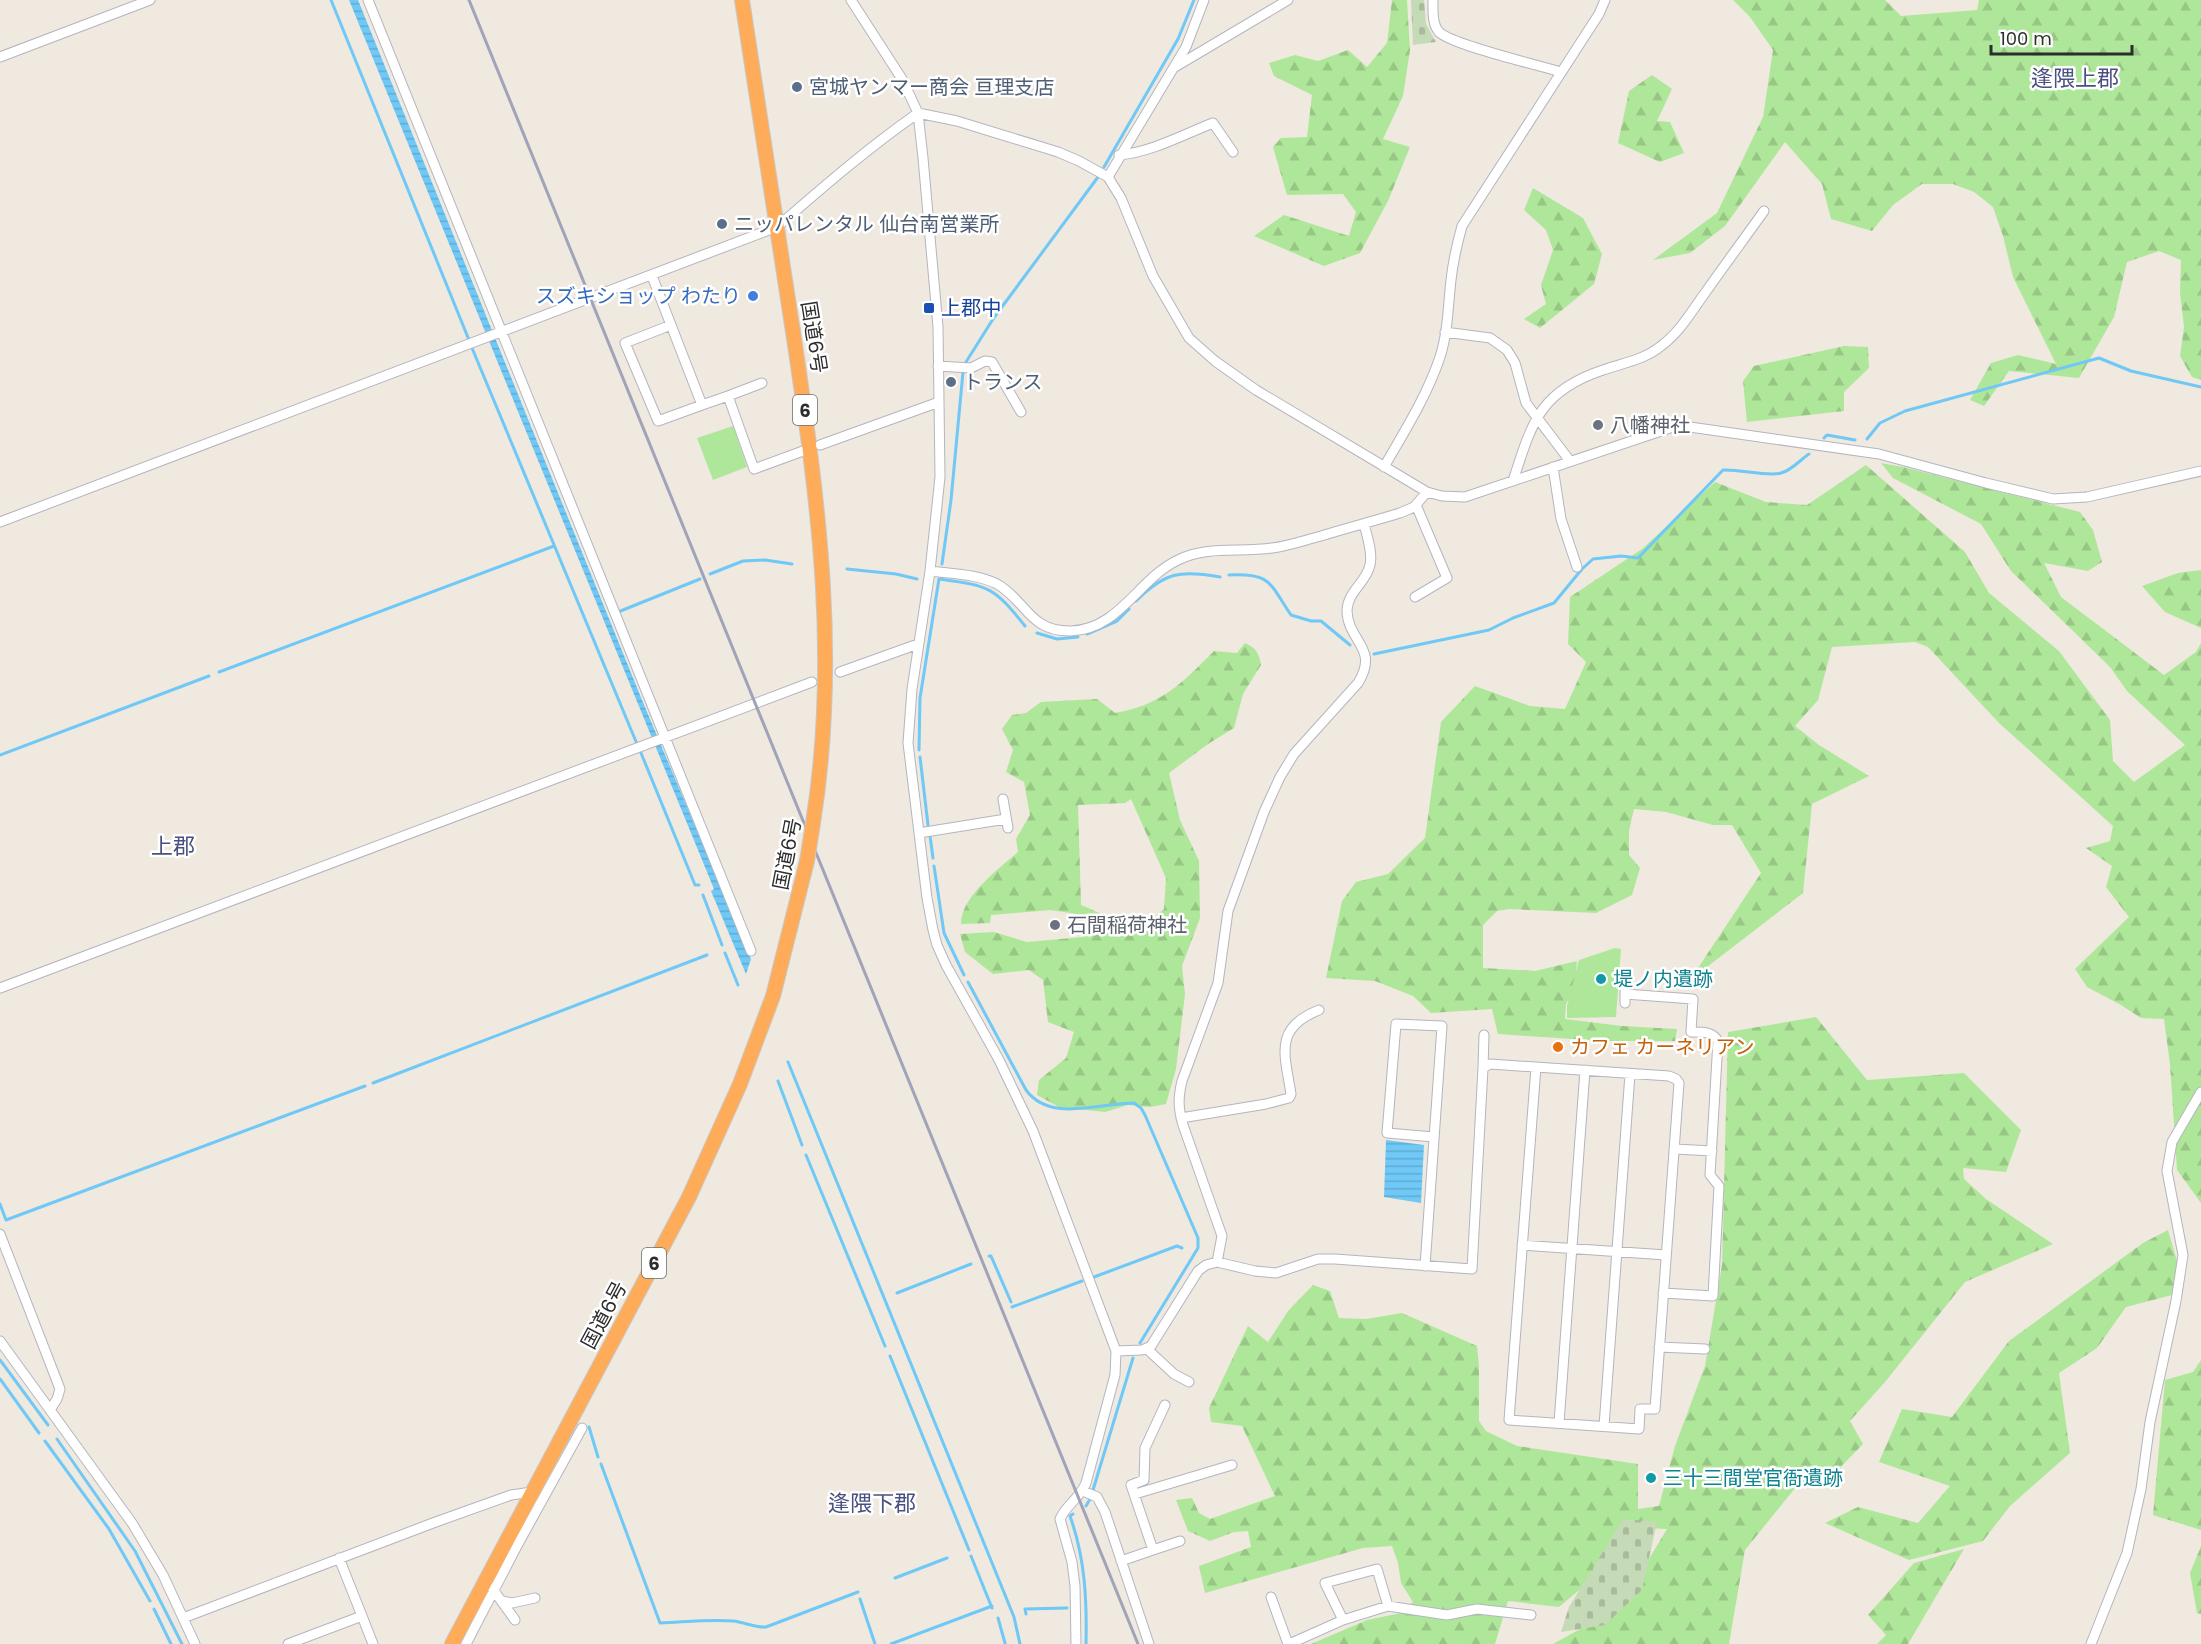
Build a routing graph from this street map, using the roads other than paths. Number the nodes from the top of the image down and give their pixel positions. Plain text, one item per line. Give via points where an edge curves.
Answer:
1 (150, 0) edge
2 (368, 0) edge
3 (742, 0) edge
4 (851, 0) edge
5 (1204, 0) edge
6 (1288, 0) edge
7 (1433, 0) edge
8 (1605, 0) edge
9 (0, 57) edge
10 (1173, 68) junction
11 (1561, 72) junction
12 (918, 113) junction
13 (1233, 152) dead end
14 (1119, 155) junction
15 (1108, 177) junction
16 (1764, 211) dead end
17 (777, 227) junction
18 (652, 276) junction
19 (671, 325) junction
20 (1445, 332) junction
21 (501, 333) junction
22 (938, 366) junction
23 (762, 383) dead end
24 (728, 396) junction
25 (939, 402) junction
26 (702, 405) junction
27 (1022, 412) dead end
28 (1538, 418) junction
29 (820, 445) dead end
30 (803, 451) dead end
31 (1570, 461) junction
32 (1384, 467) junction
33 (1553, 468) junction
34 (2201, 471) edge
35 (1513, 481) junction
36 (1427, 492) junction
37 (1416, 505) junction
38 (0, 522) edge
39 (1364, 524) junction
40 (1577, 567) dead end
41 (930, 571) junction
42 (1415, 597) dead end
43 (918, 644) junction
44 (840, 672) dead end
45 (812, 682) dead end
46 (659, 741) junction
47 (1003, 799) dead end
48 (919, 832) junction
49 (751, 951) dead end
50 (0, 988) edge
51 (1625, 993) dead end
52 (1319, 1010) dead end
53 (1484, 1035) dead end
54 (1536, 1066) junction
55 (1483, 1068) junction
56 (1585, 1070) junction
57 (1629, 1074) junction
58 (2201, 1092) edge
59 (1181, 1118) junction
60 (1434, 1137) junction
61 (1675, 1149) junction
62 (1712, 1151) junction
63 (0, 1234) edge
64 (1522, 1245) junction
65 (1572, 1247) junction
66 (1617, 1251) junction
67 (1665, 1254) junction
68 (1217, 1262) junction
69 (1425, 1266) junction
70 (1663, 1293) junction
71 (0, 1341) edge
72 (1659, 1347) junction
73 (1147, 1349) junction
74 (1705, 1349) dead end
75 (1116, 1351) junction
76 (1189, 1382) dead end
77 (1165, 1405) dead end
78 (50, 1410) junction
79 (1559, 1423) junction
80 (1604, 1426) junction
81 (582, 1428) dead end
82 (1232, 1465) dead end
83 (1083, 1491) junction
84 (532, 1492) junction
85 (1134, 1494) junction
86 (1180, 1541) dead end
87 (1153, 1550) junction
88 (339, 1558) junction
89 (1121, 1561) junction
90 (490, 1585) junction
91 (1271, 1597) dead end
92 (535, 1598) dead end
93 (502, 1601) junction
94 (1388, 1606) junction
95 (1531, 1615) dead end
96 (362, 1616) junction
97 (183, 1618) junction
98 (516, 1620) dead end
99 (1343, 1620) junction
100 (195, 1644) edge
101 (288, 1644) edge
102 (373, 1644) edge
103 (452, 1644) edge
104 (466, 1644) edge
105 (1076, 1644) edge
106 (1149, 1644) edge
107 (1289, 1644) edge
108 (2091, 1644) edge

1 - 9 street
2 - 21 street
3 - 17 highway, 国道6号 / 6
4 - 12 street via 902,79
5 - 10 street via 1186,47
6 - 10 street
7 - 11 street via 1434,23 1445,37
8 - 11 street
10 - 14 street
11 - 20 street via 1462,226 1454,254
12 - 15 street via 1058,152
12 - 17 street via 869,148
12 - 22 street via 934,275
13 - 14 street via 1213,123 1150,149
14 - 15 street
15 - 32 street via 1121,198 1153,276 1188,338 1256,390
16 - 28 street via 1680,328 1661,346 1637,360 1578,379 1550,398
17 - 18 street
17 - 84 highway, 国道6号 / 6, bridge via 811,449 825,613 825,720 807,861 773,996 721,1128 689,1197
18 - 19 street
18 - 21 street
19 - 26 street
19 - 26 street via 626,343 658,422
20 - 28 street via 1491,339 1507,350 1515,363 1526,403
20 - 32 street via 1440,356 1417,409
21 - 38 street
21 - 46 street
22 - 25 street
22 - 27 street via 970,368 992,362
23 - 24 street
24 - 26 street
24 - 30 street via 754,469
25 - 29 street
25 - 41 street via 940,477
28 - 31 street
28 - 35 street
31 - 33 street
31 - 34 street via 1683,426 1879,454 2053,499 2087,497
32 - 36 street
33 - 35 street
33 - 40 street via 1561,519
35 - 36 street via 1465,497
36 - 37 street
37 - 39 street
37 - 42 street via 1447,578
39 - 41 street via 1273,548 1201,552 1180,559 1156,574 1111,617 1087,629 1070,631 1053,629 1033,619 994,582
39 - 59 street via 1371,564 1351,595 1347,612 1348,623 1365,650 1364,673 1294,754 1264,812 1228,911 1218,983 1182,1081 1178,1101
41 - 43 street
43 - 44 street
43 - 48 street via 908,743
45 - 46 street
46 - 49 street
46 - 50 street
47 - 48 street via 1007,823
48 - 75 street via 937,945 1033,1131
51 - 62 street via 1693,999 1691,1032 1709,1033 1719,1041
52 - 59 street via 1302,1018 1285,1041 1289,1098
53 - 55 street
54 - 55 street via 1490,1064
54 - 56 street
54 - 64 street
55 - 69 street via 1472,1269
56 - 57 street
56 - 65 street
57 - 61 street via 1676,1079
57 - 66 street
58 - 108 street via 2172,1142 2167,1171 2182,1255 2142,1490 2127,1553
59 - 68 street via 1222,1236
60 - 60 street via 1442,1026 1396,1024 1387,1133
60 - 69 street
61 - 62 street
61 - 67 street
62 - 70 street via 1710,1175 1719,1186 1713,1296
63 - 78 street via 60,1389
64 - 65 street
64 - 79 street via 1509,1420
65 - 66 street
65 - 79 street
66 - 67 street
66 - 80 street
67 - 70 street
68 - 69 street via 1269,1273 1318,1259
68 - 73 street via 1198,1271
70 - 72 street
71 - 78 street
72 - 74 street
72 - 80 street via 1654,1409 1640,1409 1639,1429
73 - 75 street
73 - 76 street
75 - 83 street via 1115,1375
77 - 85 street via 1145,1448 1144,1480 1131,1485
78 - 97 street via 132,1523
79 - 80 street
81 - 90 street via 518,1544
82 - 85 street
83 - 89 street via 1101,1504
83 - 105 street via 1064,1512 1060,1523 1075,1586
84 - 88 street via 511,1495
84 - 90 highway, 国道6号 / 6
85 - 87 street
86 - 87 street
87 - 89 street
88 - 96 street
88 - 97 street
89 - 106 street
90 - 93 street
90 - 103 highway, 国道6号 / 6
90 - 104 street
91 - 107 street
92 - 93 street
93 - 98 street
94 - 95 street via 1447,1615 1477,1609
94 - 99 street
94 - 99 street via 1377,1569 1325,1583
96 - 101 street
96 - 102 street
97 - 100 street
99 - 107 street

